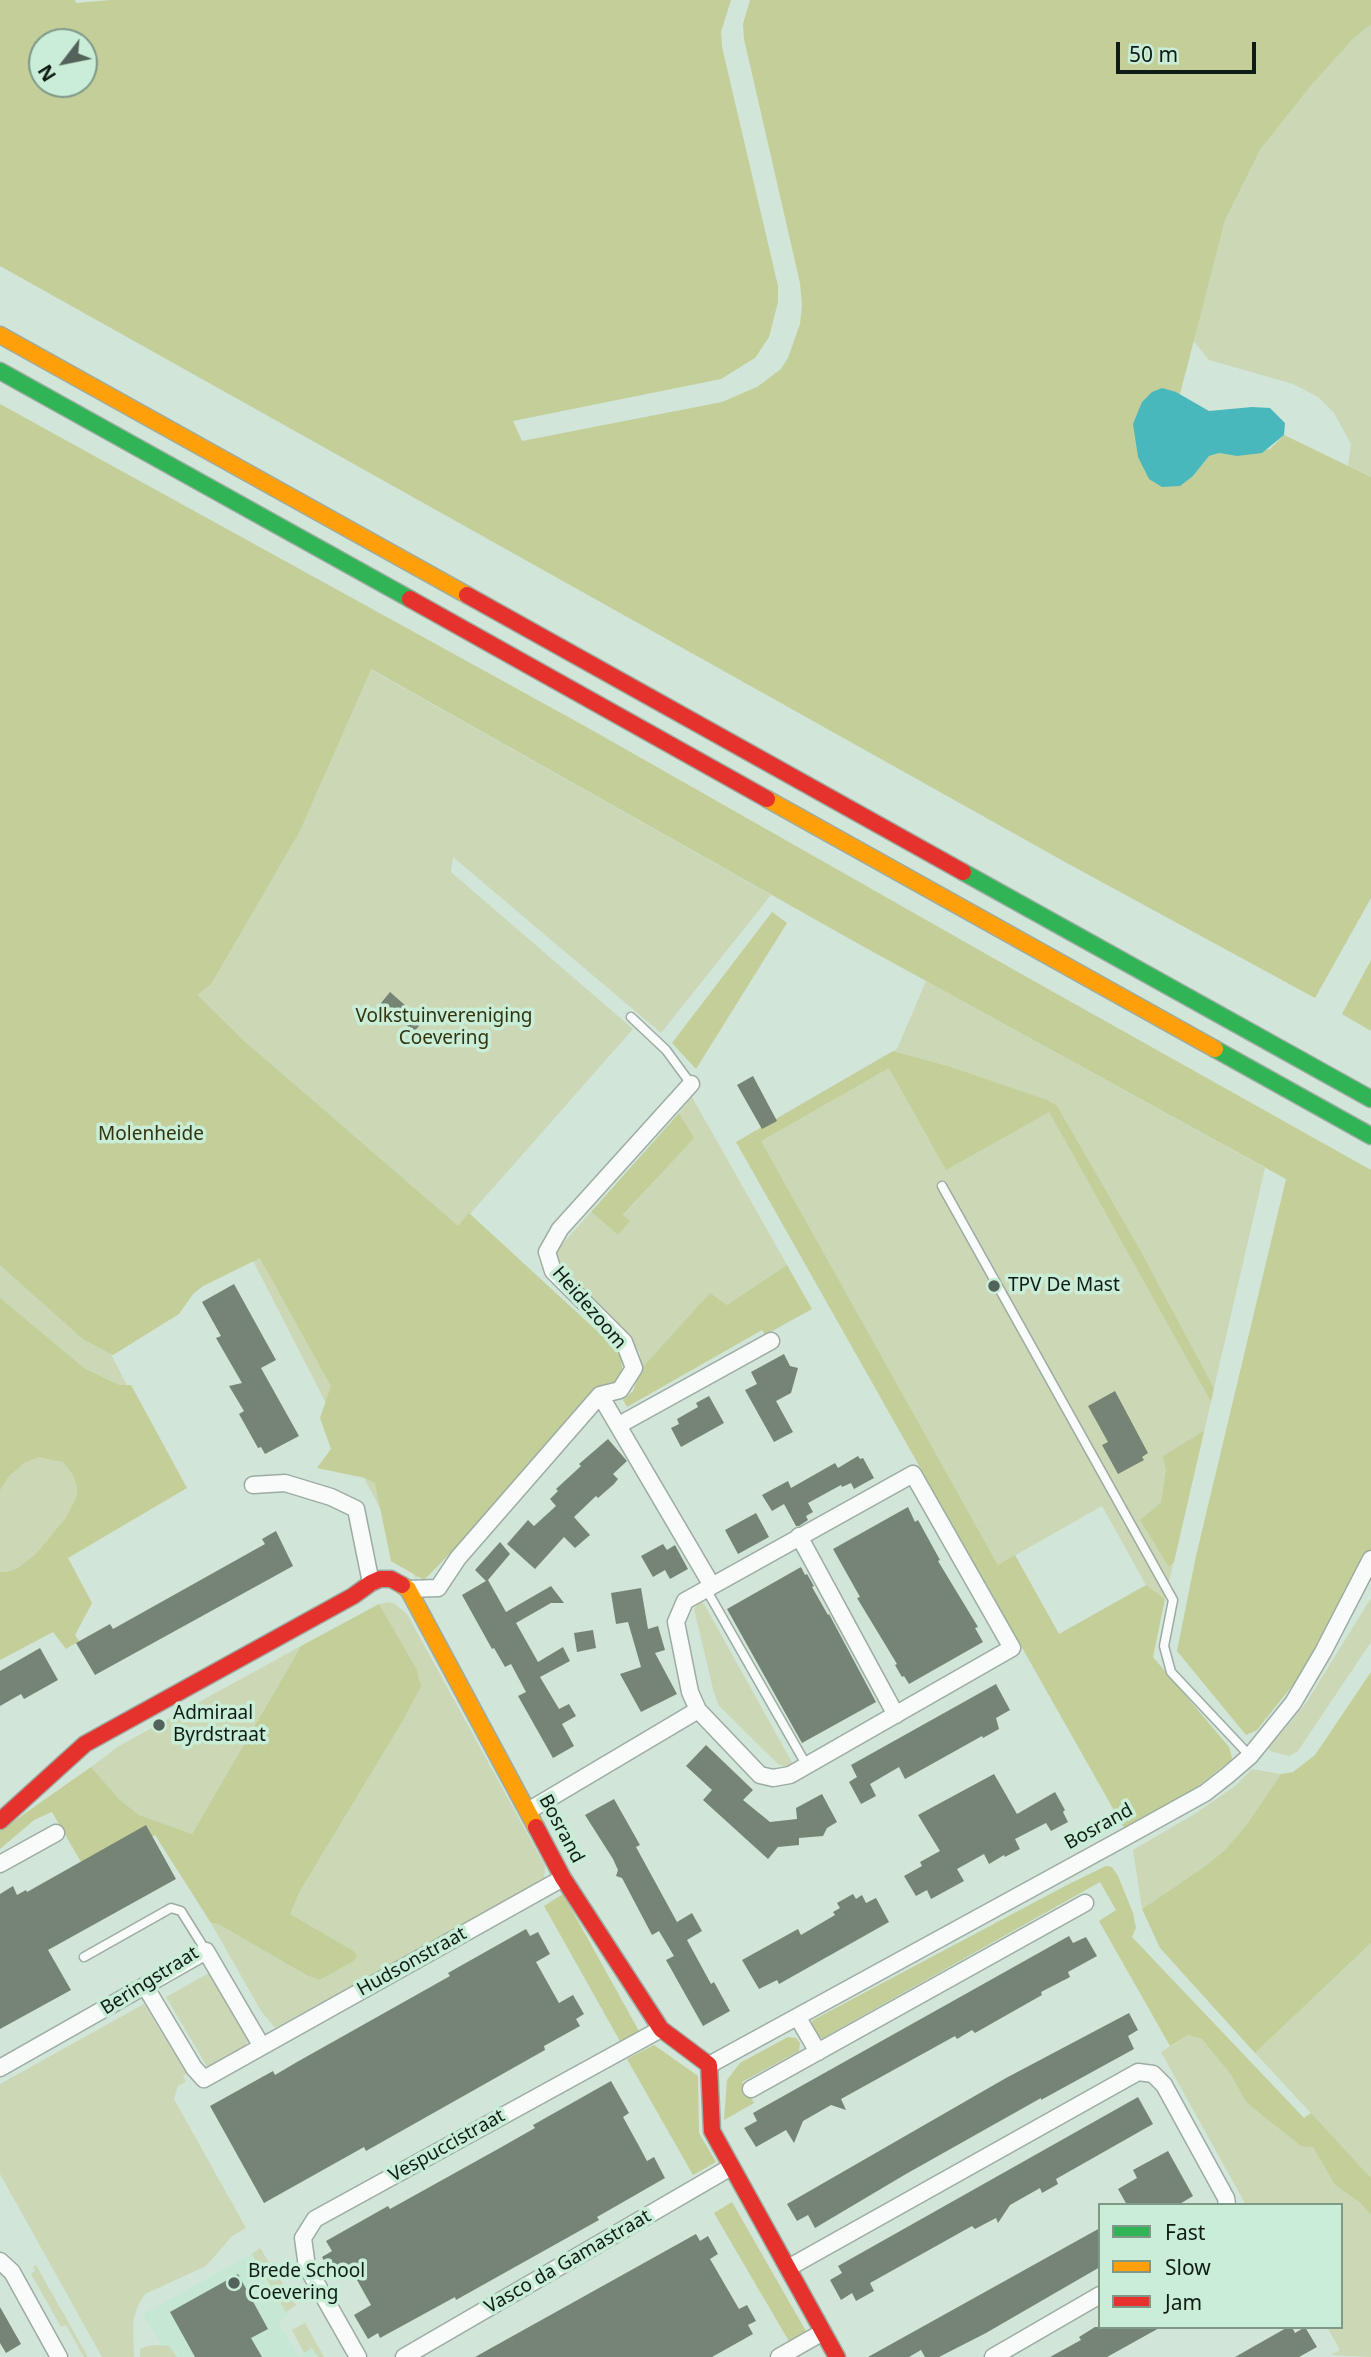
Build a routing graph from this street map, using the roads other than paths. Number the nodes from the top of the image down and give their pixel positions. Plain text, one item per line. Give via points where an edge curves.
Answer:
1 (0, 335) edge
2 (0, 371) edge
3 (631, 1017) dead end
4 (691, 1084) joint
5 (1371, 1099) edge
6 (1371, 1136) edge
7 (942, 1186) dead end
8 (771, 1341) dead end
9 (600, 1395) junction
10 (619, 1425) junction
11 (253, 1485) dead end
12 (799, 1536) junction
13 (1371, 1559) edge
14 (371, 1583) junction
15 (709, 1586) junction
16 (408, 1589) junction
17 (698, 1710) junction
18 (897, 1715) junction
19 (1250, 1756) junction
20 (807, 1766) junction
21 (528, 1811) junction
22 (0, 1821) edge
23 (56, 1833) dead end
24 (0, 1864) edge
25 (562, 1878) junction
26 (1085, 1903) dead end
27 (206, 1951) junction
28 (84, 1957) dead end
29 (145, 1986) junction
30 (798, 2018) junction
31 (661, 2029) junction
32 (261, 2045) junction
33 (818, 2052) junction
34 (709, 2065) junction
35 (0, 2068) edge
36 (751, 2089) dead end
37 (731, 2167) junction
38 (1227, 2203) edge
39 (0, 2261) edge
40 (788, 2268) junction
41 (1098, 2296) edge
42 (823, 2332) junction
43 (59, 2357) edge
44 (358, 2357) edge
45 (404, 2357) edge
46 (779, 2357) edge
47 (837, 2357) edge
48 (993, 2357) edge

1 - 5 main road
2 - 6 main road
3 - 4 lane, Heidezoom via 666,1050
4 - 9 street, Heidezoom via 560,1229 547,1252 553,1271 624,1342 634,1368 620,1390
7 - 19 lane via 1174,1600 1164,1646 1171,1672
8 - 10 street
9 - 10 street
9 - 16 street via 458,1558 438,1588
10 - 15 street
11 - 14 street via 285,1483 356,1508
12 - 15 street
12 - 18 street
12 - 18 street via 913,1474 1012,1648
13 - 19 street, Bosrand via 1293,1703
14 - 16 main road via 391,1579
14 - 22 main road via 85,1744
15 - 17 street via 685,1601 676,1622
15 - 20 lane
16 - 21 main road, Bosrand
17 - 20 street via 760,1775 790,1775
17 - 21 street
18 - 20 street
19 - 30 street, Bosrand via 1205,1793
21 - 25 main road, Bosrand
23 - 24 street
25 - 31 main road, Bosrand
25 - 32 street, Hudsonstraat
26 - 33 street
27 - 28 lane, Beringstraat via 181,1911 172,1908
27 - 29 street, Beringstraat
27 - 32 street
29 - 32 street, Hudsonstraat via 204,2079
29 - 35 street, Beringstraat
30 - 33 street
30 - 34 street, Bosrand
31 - 34 main road, Bosrand
31 - 44 street, Vespuccistraat via 315,2220 303,2238 307,2267
33 - 36 street
34 - 37 main road via 712,2131
37 - 40 main road
37 - 45 street, Vasco da Gamastraat
38 - 40 street via 1164,2085 1153,2074 1139,2072
39 - 43 street via 12,2272
40 - 42 main road
41 - 48 street
42 - 46 street
42 - 47 main road

